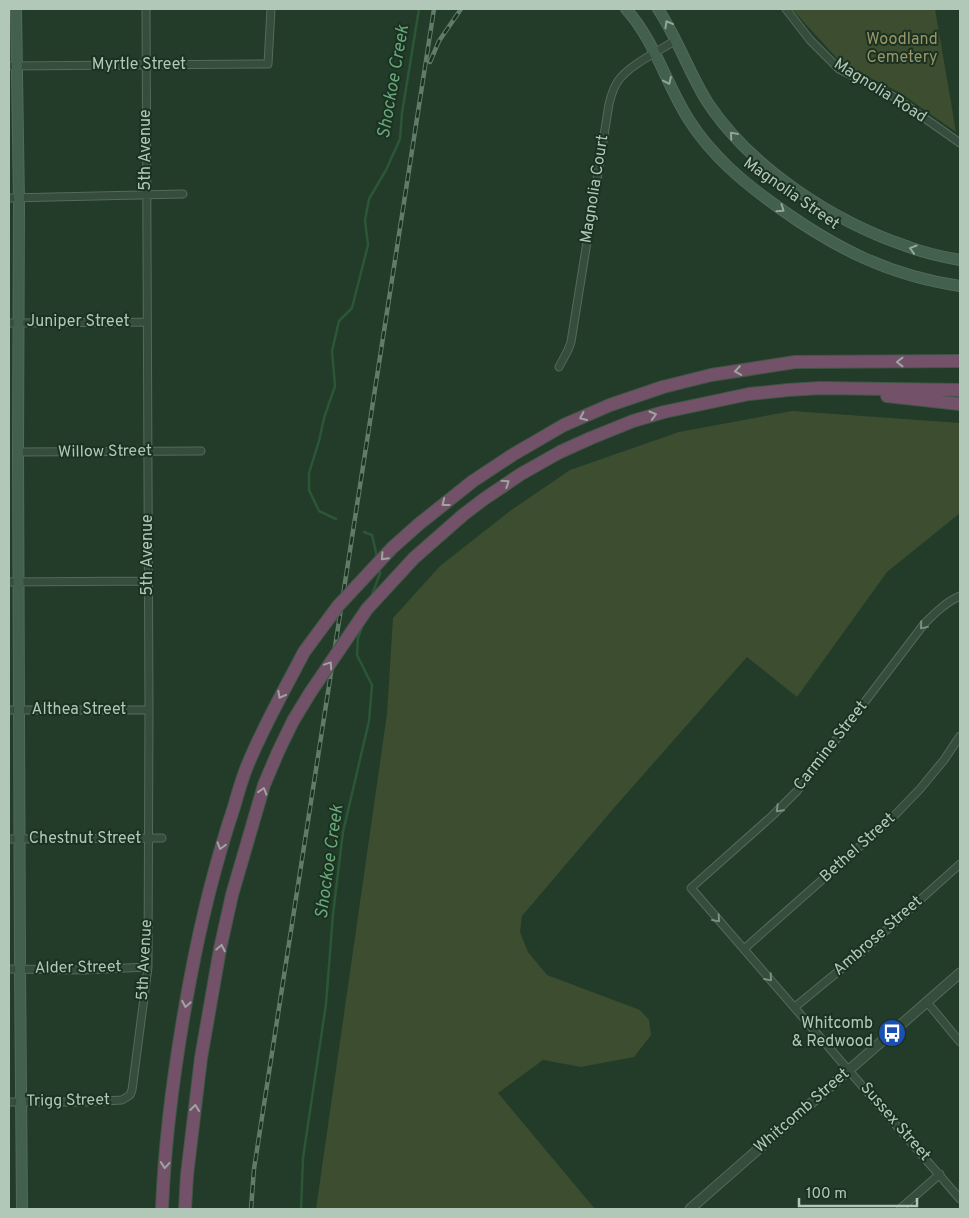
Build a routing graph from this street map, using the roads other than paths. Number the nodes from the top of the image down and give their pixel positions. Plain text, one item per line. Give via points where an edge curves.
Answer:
1 (16, 9) edge
2 (146, 9) edge
3 (271, 9) edge
4 (626, 9) edge
5 (658, 9) edge
6 (786, 9) edge
7 (676, 40) junction
8 (655, 53) junction
9 (146, 65) junction
10 (13, 66) edge
11 (960, 143) edge
12 (183, 194) dead end
13 (146, 195) junction
14 (14, 198) edge
15 (960, 260) edge
16 (960, 286) edge
17 (147, 322) junction
18 (14, 323) edge
19 (960, 361) edge
20 (559, 367) dead end
21 (820, 388) junction
22 (960, 390) edge
23 (960, 404) edge
24 (201, 451) dead end
25 (13, 452) edge
26 (148, 452) junction
27 (148, 581) junction
28 (14, 582) edge
29 (960, 596) edge
30 (14, 710) edge
31 (149, 710) junction
32 (960, 736) edge
33 (20, 838) junction
34 (162, 838) dead end
35 (9, 839) edge
36 (148, 839) junction
37 (960, 864) edge
38 (691, 888) joint
39 (744, 949) junction
40 (148, 967) junction
41 (14, 969) edge
42 (960, 973) edge
43 (927, 1002) junction
44 (795, 1008) junction
45 (960, 1042) edge
46 (849, 1071) junction
47 (126, 1098) joint
48 (9, 1102) edge
49 (21, 1102) junction
50 (940, 1174) junction
51 (960, 1198) edge
52 (700, 1206) edge
53 (22, 1209) edge
54 (162, 1209) edge
55 (186, 1209) edge
56 (690, 1209) edge
57 (900, 1209) edge

1 - 10 main road
2 - 9 street, 5th Avenue
3 - 9 street, Myrtle Street via 268,64
4 - 8 main road, Magnolia Street
7 -> 5 main road, Magnolia Street
6 - 11 street, Magnolia Road via 810,40 839,69 896,98
7 - 8 street, Magnolia Court
15 -> 7 main road, Magnolia Street via 909,248 884,238 826,209 781,179 750,153 721,121 700,90
8 -> 16 main road, Magnolia Street via 681,108 696,130 728,167 760,194 819,234 867,260 917,277
8 - 20 street, Magnolia Court via 628,70 612,91 571,342
9 - 10 street, Myrtle Street
9 - 13 street, 5th Avenue
10 - 14 main road
12 - 13 street
13 - 14 street
13 - 17 street, 5th Avenue
14 - 18 main road
17 - 18 street, Juniper Street
17 - 26 street, 5th Avenue
18 - 25 main road
19 -> 54 highway, bridge via 795,362 711,375 663,387 610,405 514,454 472,481 392,548 338,606 304,652 248,765 223,840 199,930 180,1037
21 - 22 highway
21 - 23 highway
55 -> 21 highway, bridge via 201,1058 220,949 264,785 293,721 366,609 414,558 463,515 521,474 560,452 633,421 664,412 749,394
24 - 26 street, Willow Street
25 - 26 street, Willow Street
25 - 28 main road
26 - 27 street, 5th Avenue
27 - 28 street
27 - 31 street, 5th Avenue
28 - 30 main road
29 -> 38 street, Carmine Street via 924,624 798,791
30 - 31 street, Althea Street
30 - 33 main road
31 - 36 street, 5th Avenue
32 - 39 street, Bethel Street via 944,760 893,817
33 - 35 street, Chestnut Street
33 - 36 street, Chestnut Street
33 - 41 main road
34 - 36 street, Chestnut Street
36 - 40 street, 5th Avenue
37 - 44 street, Ambrose Street
38 -> 39 street, Sussex Street
39 -> 44 street, Sussex Street
40 - 41 street, Alder Street
40 - 47 street, 5th Avenue via 132,1090
41 - 49 main road
42 - 43 street, Whitcomb Street
43 - 45 street
43 - 46 street, Whitcomb Street
44 - 46 street, Sussex Street
46 - 50 street, Sussex Street
46 - 52 street, Whitcomb Street
47 - 49 street, Trigg Street
48 - 49 street, Trigg Street
49 - 53 main road
50 - 51 street, Sussex Street
50 - 57 street
52 - 56 street, Whitcomb Street

